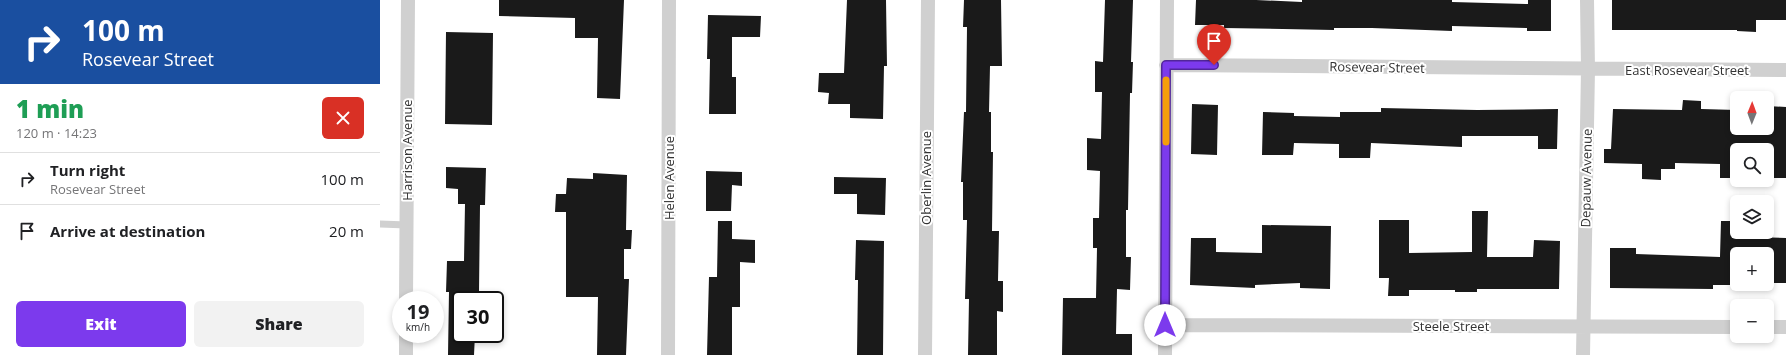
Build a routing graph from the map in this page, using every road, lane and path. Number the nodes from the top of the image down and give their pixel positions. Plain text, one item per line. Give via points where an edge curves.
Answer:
1 (408, 0) edge
2 (669, 0) edge
3 (928, 0) edge
4 (1167, 0) edge
5 (1587, 0) edge
6 (1166, 65) junction
7 (1588, 69) junction
8 (1786, 70) edge
9 (380, 224) edge
10 (407, 225) junction
11 (406, 291) edge
12 (1165, 325) junction
13 (1584, 327) junction
14 (1730, 327) edge
15 (1774, 327) edge
16 (1786, 327) edge
17 (406, 343) edge
18 (406, 355) edge
19 (668, 355) edge
20 (925, 355) edge
21 (1165, 355) edge
22 (1583, 355) edge

1 - 10 street, Harrison Avenue
2 - 19 street, Helen Avenue
3 - 20 street, Oberlin Avenue
4 - 6 street
5 - 7 street, Depauw Avenue
6 - 7 street, Rosevear Street
6 - 12 street
7 - 8 street, East Rosevear Street
7 - 13 street, Depauw Avenue
9 - 10 lane
10 - 11 street, Harrison Avenue
12 - 13 street, Steele Street
12 - 21 street
13 - 14 street, Steele Street
13 - 22 street, Depauw Avenue
15 - 16 street
17 - 18 street

